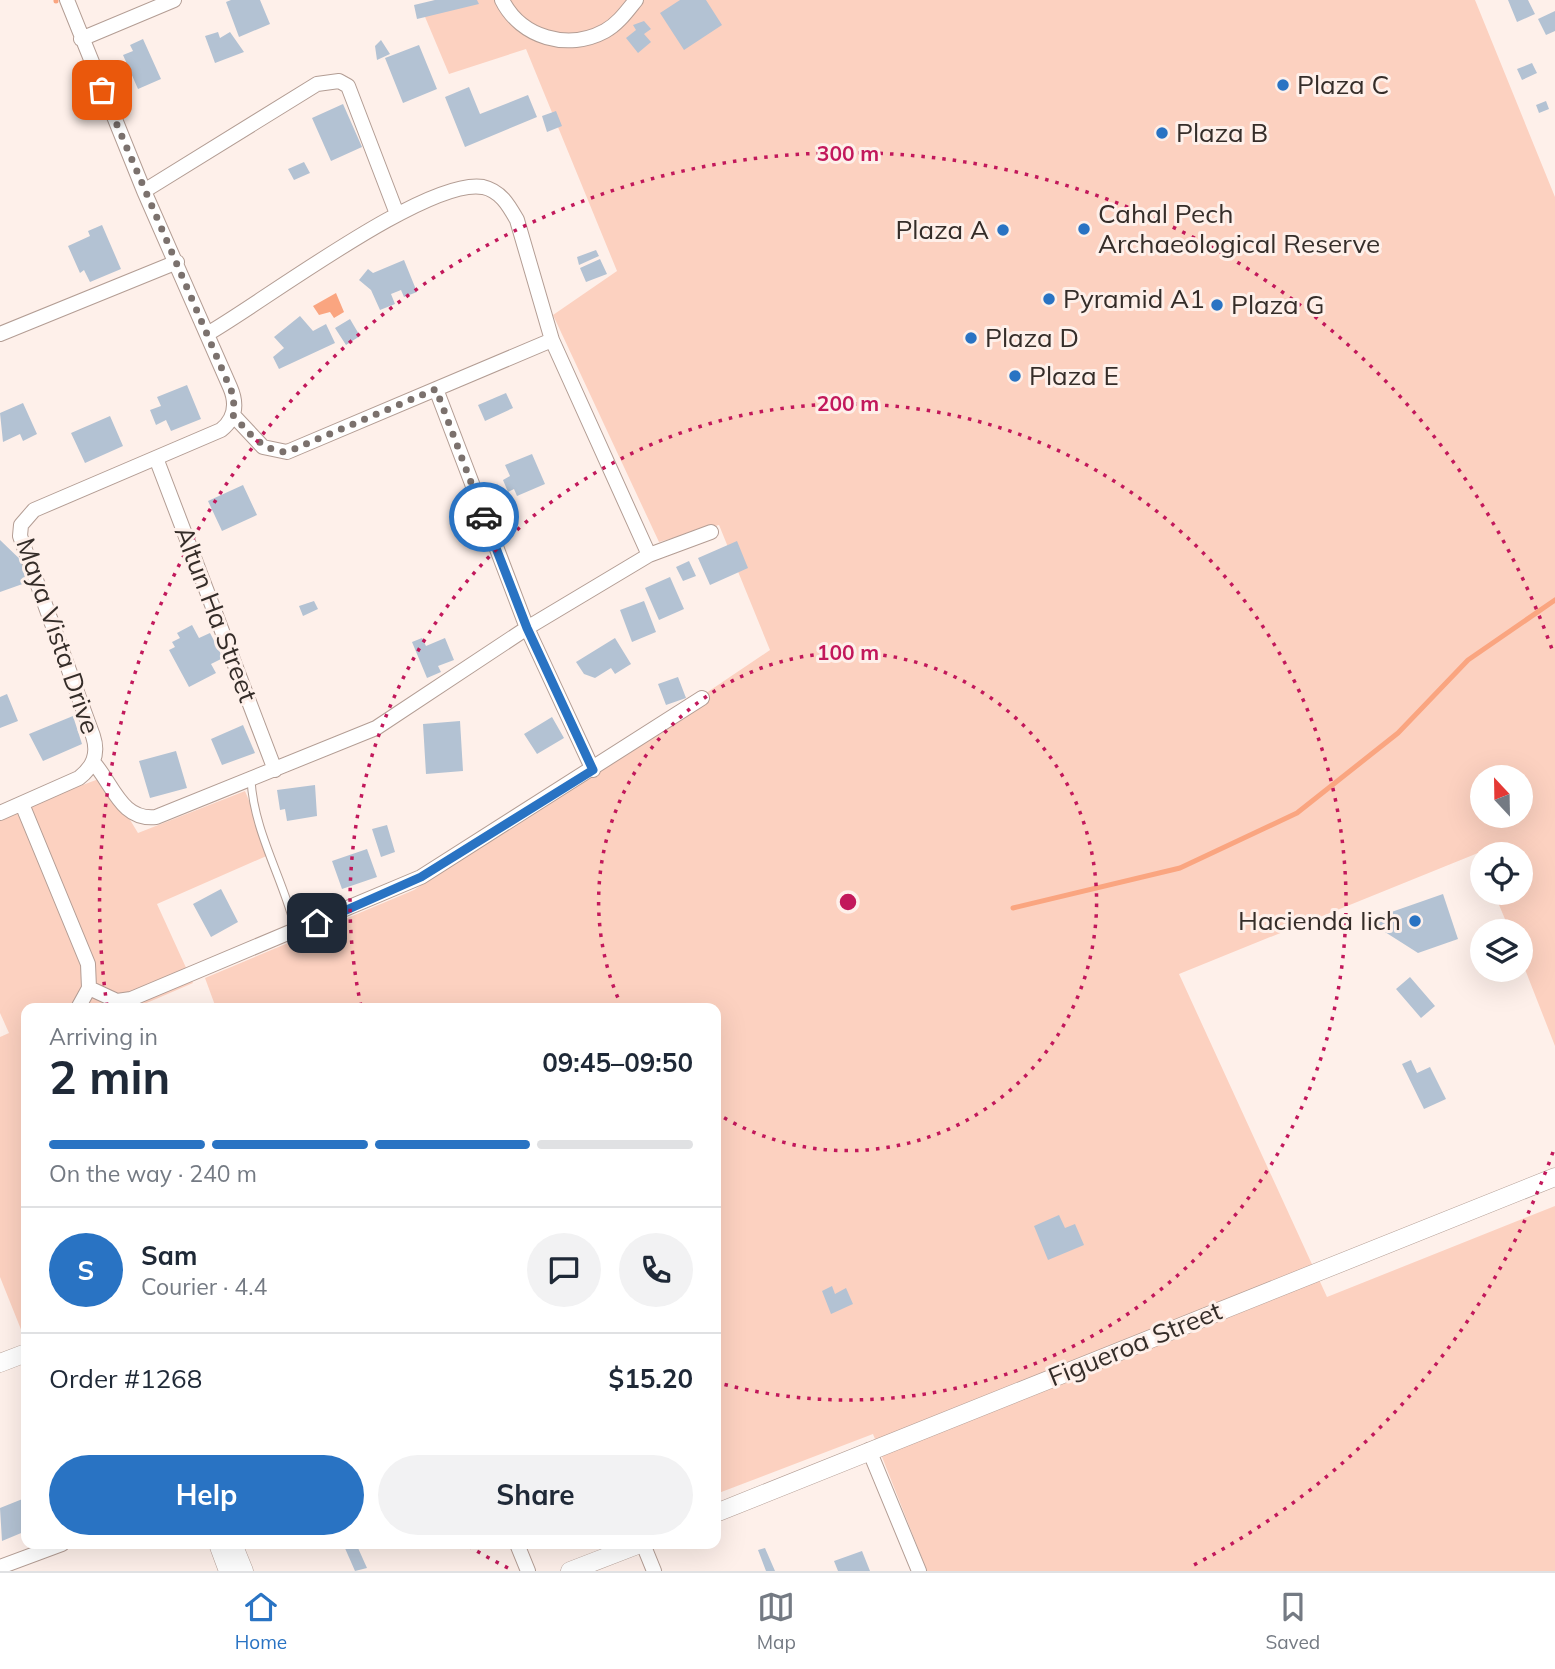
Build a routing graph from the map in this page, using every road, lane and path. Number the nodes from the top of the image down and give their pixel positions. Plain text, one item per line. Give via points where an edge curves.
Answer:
1 (67, 0) edge
2 (174, 0) edge
3 (502, 0) edge
4 (636, 0) edge
5 (81, 39) junction
6 (144, 191) junction
7 (397, 215) junction
8 (177, 262) junction
9 (0, 334) edge
10 (207, 334) junction
11 (552, 340) junction
12 (436, 389) junction
13 (233, 415) junction
14 (156, 458) junction
15 (711, 532) dead end
16 (649, 555) junction
17 (527, 628) junction
18 (702, 698) dead end
19 (93, 762) junction
20 (275, 769) junction
21 (593, 770) junction
22 (251, 780) junction
23 (22, 804) junction
24 (0, 813) edge
25 (296, 932) junction
26 (89, 988) junction
27 (81, 1003) edge
28 (1555, 1177) edge
29 (21, 1355) edge
30 (0, 1363) edge
31 (869, 1450) junction
32 (721, 1511) edge
33 (49, 1549) edge
34 (220, 1549) edge
35 (235, 1549) edge
36 (519, 1549) edge
37 (628, 1549) edge
38 (643, 1549) edge
39 (0, 1567) edge
40 (228, 1571) edge
41 (244, 1571) edge
42 (528, 1571) edge
43 (570, 1571) edge
44 (654, 1571) edge
45 (919, 1571) edge

1 - 5 street
2 - 5 street
3 - 4 street via 521,24 540,36 563,41 606,30
5 - 6 street
6 - 7 street via 317,84 339,81 348,86
6 - 8 street
7 - 10 street
7 - 11 street via 466,187 498,194 517,220
8 - 9 street
8 - 10 street
10 - 13 street via 234,397
11 - 12 street
11 - 16 street
12 - 13 street via 287,452 263,447
12 - 17 street
13 - 14 street, Maya Vista Drive via 221,430
14 - 19 street, Maya Vista Drive via 34,510 21,526 20,536 96,745
14 - 20 street, Altun Ha Street
15 - 16 street, Maya Vista Drive
16 - 17 street, Maya Vista Drive
17 - 20 street, Maya Vista Drive via 376,728
17 - 21 street
18 - 21 street
19 - 22 street, Maya Vista Drive via 126,811 144,819
19 - 23 street via 79,778
20 - 22 street, Maya Vista Drive
21 - 25 street via 421,877
22 - 25 lane via 252,804
23 - 24 street
23 - 26 street via 83,949
25 - 26 street via 131,999 117,1001
26 - 27 street
28 - 31 street, Figueroa Street
29 - 30 street
31 - 32 street, Figueroa Street
31 - 45 street
33 - 39 street
34 - 40 street
35 - 41 street
36 - 42 street
37 - 43 street
38 - 44 street

